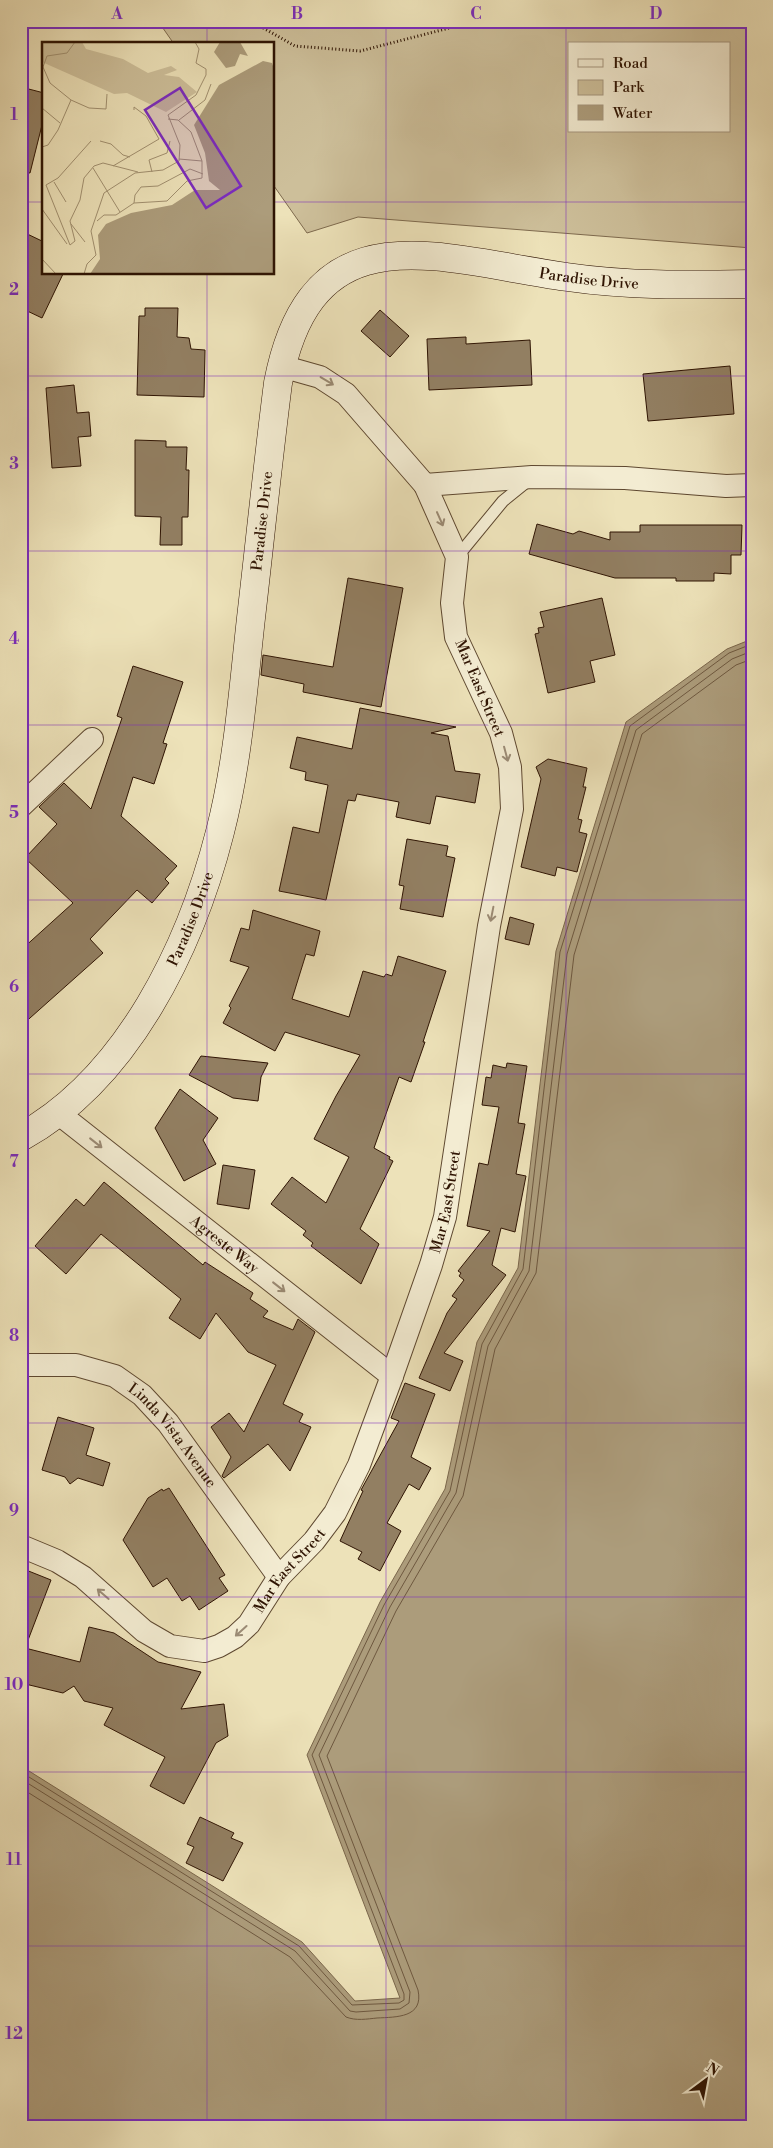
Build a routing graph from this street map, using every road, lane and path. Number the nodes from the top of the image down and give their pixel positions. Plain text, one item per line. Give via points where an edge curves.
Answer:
1 (251, 21) edge
2 (543, 21) edge
3 (752, 284) edge
4 (281, 366) junction
5 (532, 477) junction
6 (424, 485) junction
7 (752, 485) edge
8 (457, 557) junction
9 (92, 739) dead end
10 (21, 806) edge
11 (58, 1113) junction
12 (21, 1137) edge
13 (21, 1364) edge
14 (392, 1376) junction
15 (21, 1546) edge
16 (279, 1577) junction

1 - 2 path via 295,46 360,51 465,24
3 - 4 street, Paradise Drive via 608,282 416,254 387,256 344,271 322,287 297,320
4 -> 6 street via 320,377 346,394
4 - 11 street, Paradise Drive via 238,737 214,856 185,936 149,1006 107,1065
5 - 6 street
5 - 7 street
5 - 8 lane via 503,501
6 -> 8 street
8 -> 14 street, Mar East Street via 452,603 456,637 500,733 510,767 512,809 489,926 445,1217
9 - 10 street
11 - 12 street, Paradise Drive
11 -> 14 street, Agreste Way
13 - 16 street, Linda Vista Avenue via 76,1365 115,1376 142,1396 168,1423
14 - 16 street, Mar East Street via 359,1465 335,1513 314,1541
16 -> 15 street, Mar East Street via 249,1624 235,1637 204,1651 188,1650 170,1646 144,1631 83,1577 57,1561

